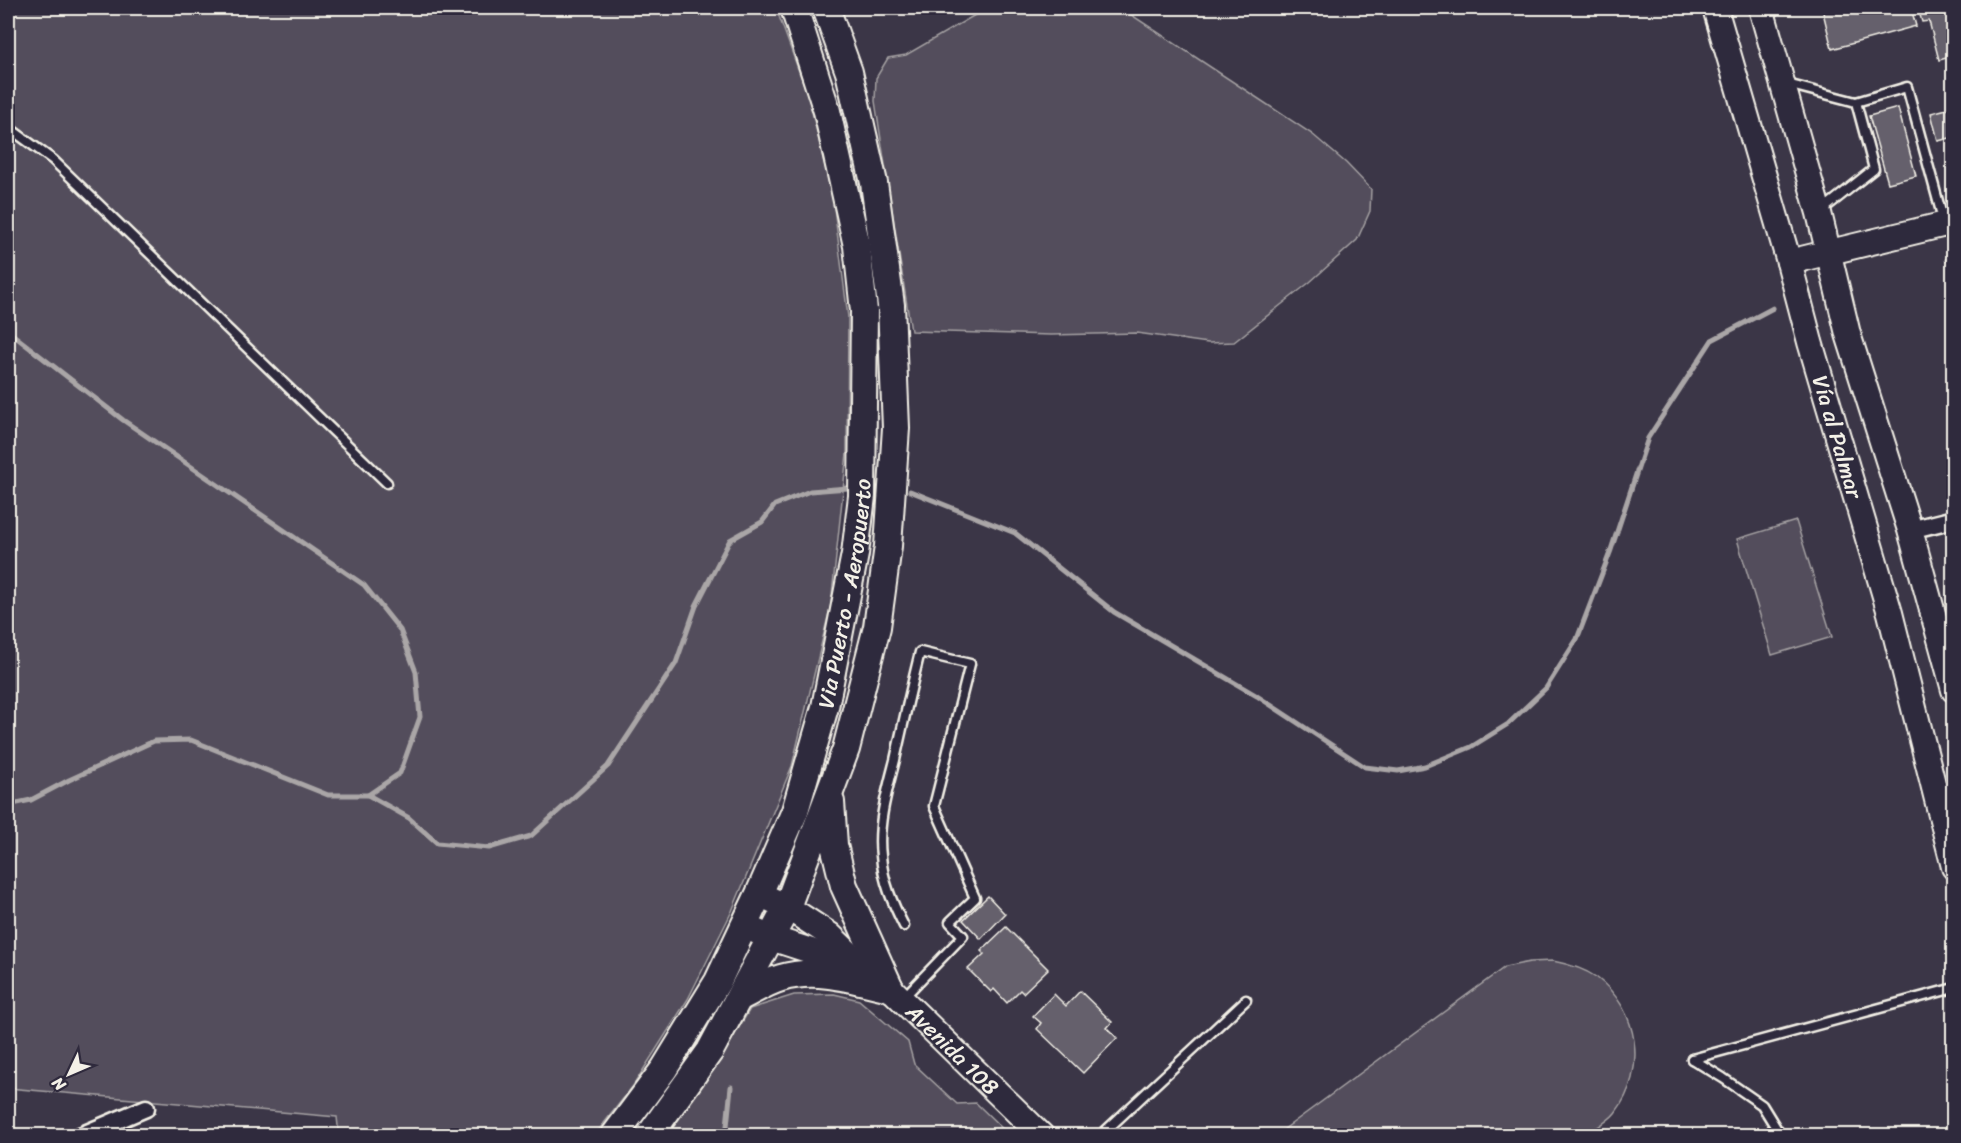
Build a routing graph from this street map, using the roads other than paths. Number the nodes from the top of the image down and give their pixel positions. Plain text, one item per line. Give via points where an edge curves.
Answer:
1 (794, 8) edge
2 (826, 8) edge
3 (1715, 8) edge
4 (1761, 8) edge
5 (1783, 83) junction
6 (1856, 102) junction
7 (8, 127) edge
8 (1819, 213) junction
9 (1949, 223) edge
10 (1828, 253) junction
11 (1789, 262) junction
12 (387, 483) dead end
13 (1953, 519) edge
14 (1910, 530) junction
15 (1950, 664) edge
16 (1953, 690) edge
17 (830, 795) junction
18 (1953, 867) edge
19 (759, 894) junction
20 (787, 907) junction
21 (744, 926) junction
22 (904, 926) dead end
23 (771, 938) junction
24 (863, 967) junction
25 (1953, 988) edge
26 (896, 994) junction
27 (739, 998) junction
28 (1246, 1000) dead end
29 (146, 1108) dead end
30 (80, 1136) edge
31 (614, 1136) edge
32 (649, 1136) edge
33 (1042, 1136) edge
34 (1100, 1136) edge
35 (1781, 1136) edge

1 - 19 main road, Via Puerto - Aeropuerto via 827,111 857,246 864,310 862,496 855,554 825,707 795,811
2 - 17 main road, Via Puerto - Aeropuerto via 849,72 874,183 891,305 896,428 888,546 877,627 846,749
3 - 11 main road, Vía al Palmar
4 - 5 main road, Vía al Palmar
5 - 6 lane
5 - 8 main road, Vía al Palmar
6 - 8 lane via 1874,169
6 - 9 lane via 1907,87
7 - 12 lane via 53,160
8 - 10 main road, Vía al Palmar
9 - 10 main road
10 - 11 main road
10 - 14 main road, Vía al Palmar via 1848,334
11 - 18 main road, Vía al Palmar via 1890,614
13 - 14 street
14 - 15 main road, Vía al Palmar
15 - 16 main road, Vía al Palmar
17 - 20 main road, Via Puerto - Aeropuerto
17 - 26 main road via 834,846 843,886
19 - 20 main road, Avenida 108
19 - 21 main road, Via Puerto - Aeropuerto
20 - 23 main road, Via Puerto - Aeropuerto
20 - 24 main road, Avenida 108 via 830,935
21 - 23 main road, Avenida 108
21 - 31 main road, Via Puerto - Aeropuerto via 718,981 664,1069
22 - 26 lane via 885,880 880,855 881,829 920,652 970,664 934,806 975,898 950,922 963,936
23 - 24 main road, Avenida 108
23 - 27 main road, Via Puerto - Aeropuerto
24 - 26 main road, Avenida 108
25 - 35 lane via 1692,1059 1762,1105
26 - 27 main road via 841,976 806,973 780,978
26 - 33 main road, Avenida 108
27 - 32 main road, Via Puerto - Aeropuerto via 710,1052
28 - 34 lane
29 - 30 street

